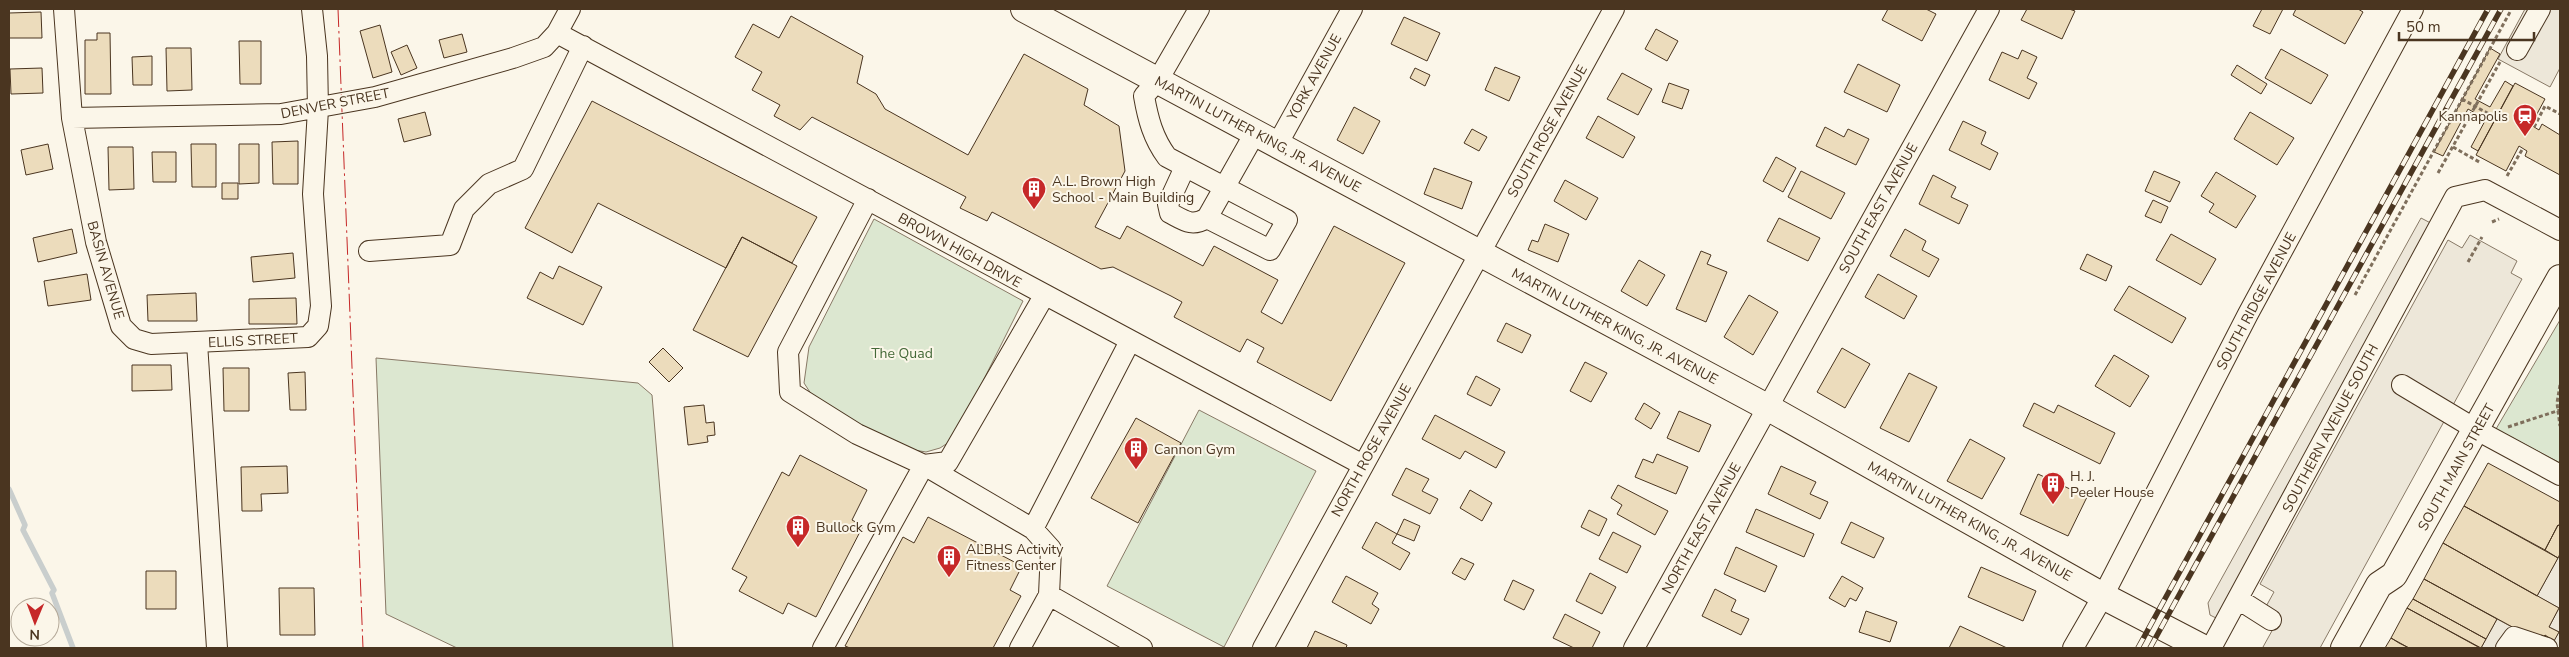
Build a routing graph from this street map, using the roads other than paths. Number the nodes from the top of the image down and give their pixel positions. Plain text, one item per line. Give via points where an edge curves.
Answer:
1 (64, 9) edge
2 (312, 9) edge
3 (570, 9) edge
4 (1024, 9) edge
5 (1199, 9) edge
6 (1352, 9) edge
7 (1614, 9) edge
8 (1989, 9) edge
9 (2413, 9) edge
10 (2540, 9) edge
11 (558, 33) junction
12 (583, 46) junction
13 (2517, 50) dead end
14 (1158, 80) junction
15 (318, 109) junction
16 (72, 118) junction
17 (1266, 139) junction
18 (1185, 168) junction
19 (1224, 187) junction
20 (868, 200) junction
21 (1207, 218) junction
22 (2560, 230) edge
23 (369, 252) dead end
24 (1479, 253) junction
25 (2560, 278) edge
26 (1044, 296) junction
27 (1130, 341) junction
28 (197, 343) junction
29 (2402, 384) dead end
30 (1767, 407) junction
31 (2477, 430) junction
32 (924, 465) junction
33 (1362, 465) junction
34 (2560, 476) edge
35 (1034, 529) junction
36 (2394, 576) junction
37 (1049, 595) junction
38 (2103, 596) junction
39 (2238, 599) junction
40 (2271, 620) dead end
41 (217, 648) edge
42 (823, 648) edge
43 (1020, 648) edge
44 (1142, 648) edge
45 (1263, 648) edge
46 (1634, 648) edge
47 (2073, 648) edge
48 (2203, 648) edge
49 (2211, 648) edge
50 (2344, 648) edge
51 (2363, 648) edge
52 (2506, 648) edge
53 (2547, 648) edge

1 - 16 street, BASIN AVENUE
2 - 15 street
3 - 11 street, DENVER STREET
4 - 14 main road, MARTIN LUTHER KING, JR. AVENUE
5 - 14 street
6 - 17 street, YORK AVENUE
7 - 24 street, SOUTH ROSE AVENUE
8 - 30 street, SOUTH EAST AVENUE
9 - 38 street, SOUTH RIDGE AVENUE via 2248,314
10 - 13 street
11 - 12 street, BROWN HIGH DRIVE
11 - 15 street, DENVER STREET via 544,47 513,58 375,98
12 - 20 street, BROWN HIGH DRIVE
12 - 23 street via 523,168 489,184 464,209 450,245
14 - 17 main road, MARTIN LUTHER KING, JR. AVENUE
14 - 18 street via 1144,96 1147,117 1156,143 1167,157
15 - 16 street, DENVER STREET via 281,114
15 - 28 street, ELLIS STREET via 313,194 321,306 318,326 308,338
16 - 28 street, BASIN AVENUE via 96,242 122,326 134,339 151,344
17 - 19 street, YORK AVENUE
17 - 24 main road, MARTIN LUTHER KING, JR. AVENUE
18 - 19 street
18 - 21 street via 1170,196 1170,213 1189,224 1198,224
19 - 21 street, YORK AVENUE
19 - 21 street via 1288,220 1270,250
20 - 26 street, BROWN HIGH DRIVE
20 - 32 street via 788,352 790,392 856,434
22 - 39 street, SOUTHERN AVENUE SOUTH via 2486,190 2455,197
24 - 30 main road, MARTIN LUTHER KING, JR. AVENUE
24 - 33 street, NORTH ROSE AVENUE
25 - 31 main road, SOUTH MAIN STREET
26 - 27 street, BROWN HIGH DRIVE
26 - 32 street via 948,462
27 - 33 street, BROWN HIGH DRIVE
27 - 35 street
28 - 41 street
29 - 31 street
30 - 38 main road, MARTIN LUTHER KING, JR. AVENUE
30 - 46 street, NORTH EAST AVENUE
31 - 34 street
31 - 36 main road, SOUTH MAIN STREET
32 - 35 street
32 - 42 street
33 - 45 street, NORTH ROSE AVENUE
35 - 37 street via 1050,549
36 - 50 main road, SOUTH MAIN STREET via 2379,584
36 - 51 main road via 2392,595
37 - 43 street
37 - 44 street
38 - 47 street, SOUTH RIDGE AVENUE
38 - 48 main road, MARTIN LUTHER KING, JR. AVENUE
39 - 40 street
39 - 49 street, SOUTHERN AVENUE SOUTH
52 - 53 street via 2514,637

